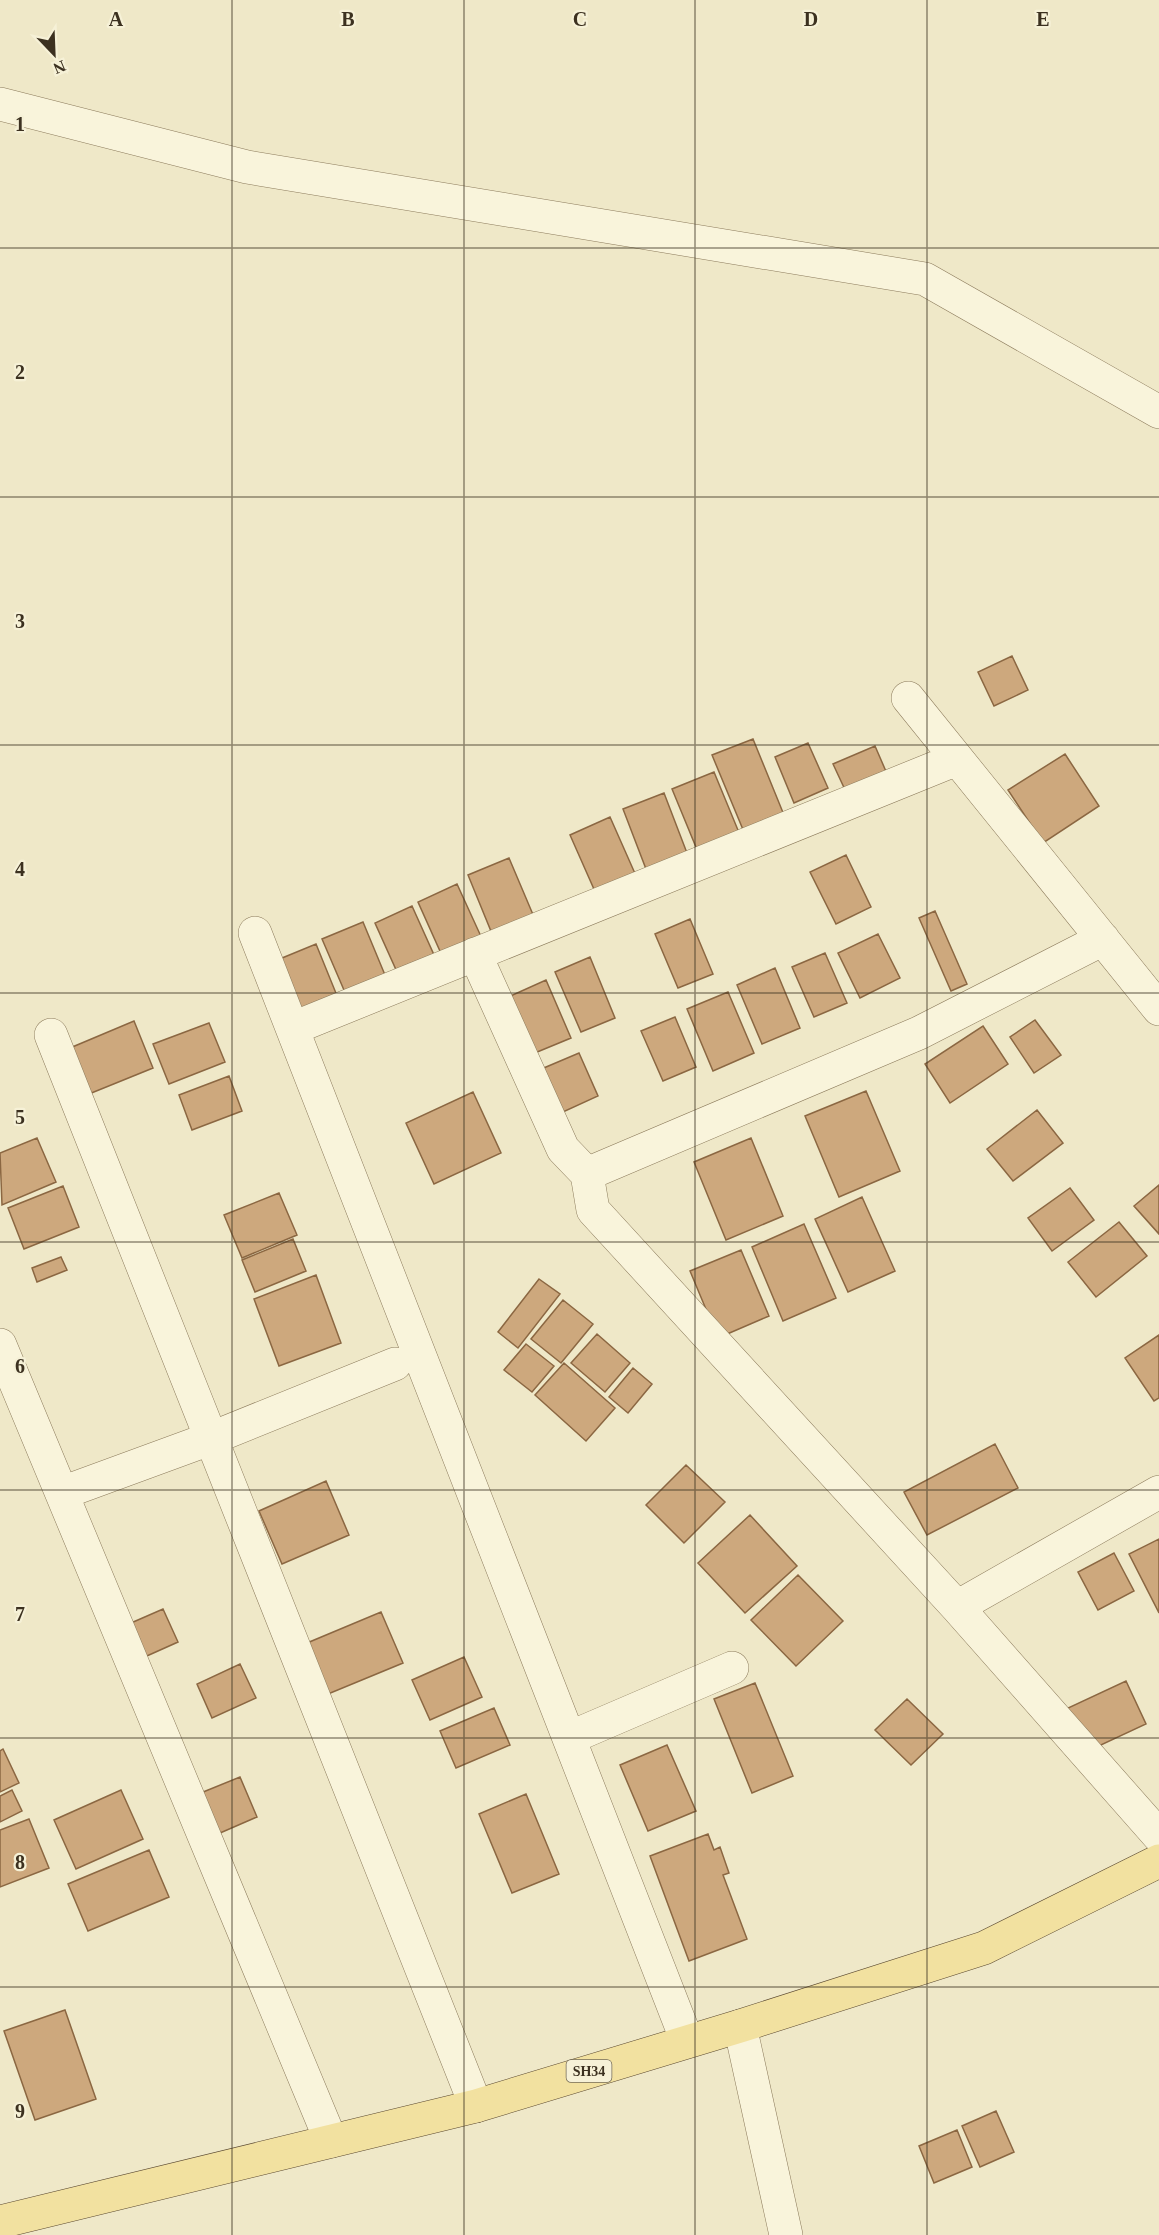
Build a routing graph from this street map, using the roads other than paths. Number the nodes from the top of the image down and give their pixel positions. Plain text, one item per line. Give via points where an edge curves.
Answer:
1 (0, 104) edge
2 (1159, 412) edge
3 (908, 698) dead end
4 (957, 759) junction
5 (255, 933) dead end
6 (1103, 939) junction
7 (475, 954) junction
8 (1159, 1009) edge
9 (296, 1027) dead end
10 (51, 1035) dead end
11 (587, 1174) junction
12 (0, 1345) edge
13 (395, 1364) dead end
14 (212, 1438) junction
15 (1159, 1492) edge
16 (62, 1493) junction
17 (957, 1607) junction
18 (732, 1668) dead end
19 (569, 1738) junction
20 (1159, 1836) edge
21 (1159, 1861) edge
22 (740, 2026) junction
23 (687, 2041) junction
24 (476, 2106) junction
25 (332, 2141) junction
26 (0, 2222) edge
27 (786, 2235) edge

1 - 2 street via 247,167 925,279
3 - 4 street
4 - 6 street
4 - 7 street
5 - 19 street
6 - 8 street
6 - 11 street via 919,1033
7 - 9 street
7 - 11 street via 563,1149
10 - 14 street
11 - 17 street via 593,1210
12 - 16 street
13 - 14 street
14 - 16 street
14 - 24 street
15 - 17 street
16 - 25 street
17 - 20 street
18 - 19 street
19 - 23 street
21 - 22 main road, SH34 via 984,1948
22 - 23 main road, SH34
22 - 27 street
23 - 24 main road, SH34
24 - 25 main road, SH34
25 - 26 main road, SH34

